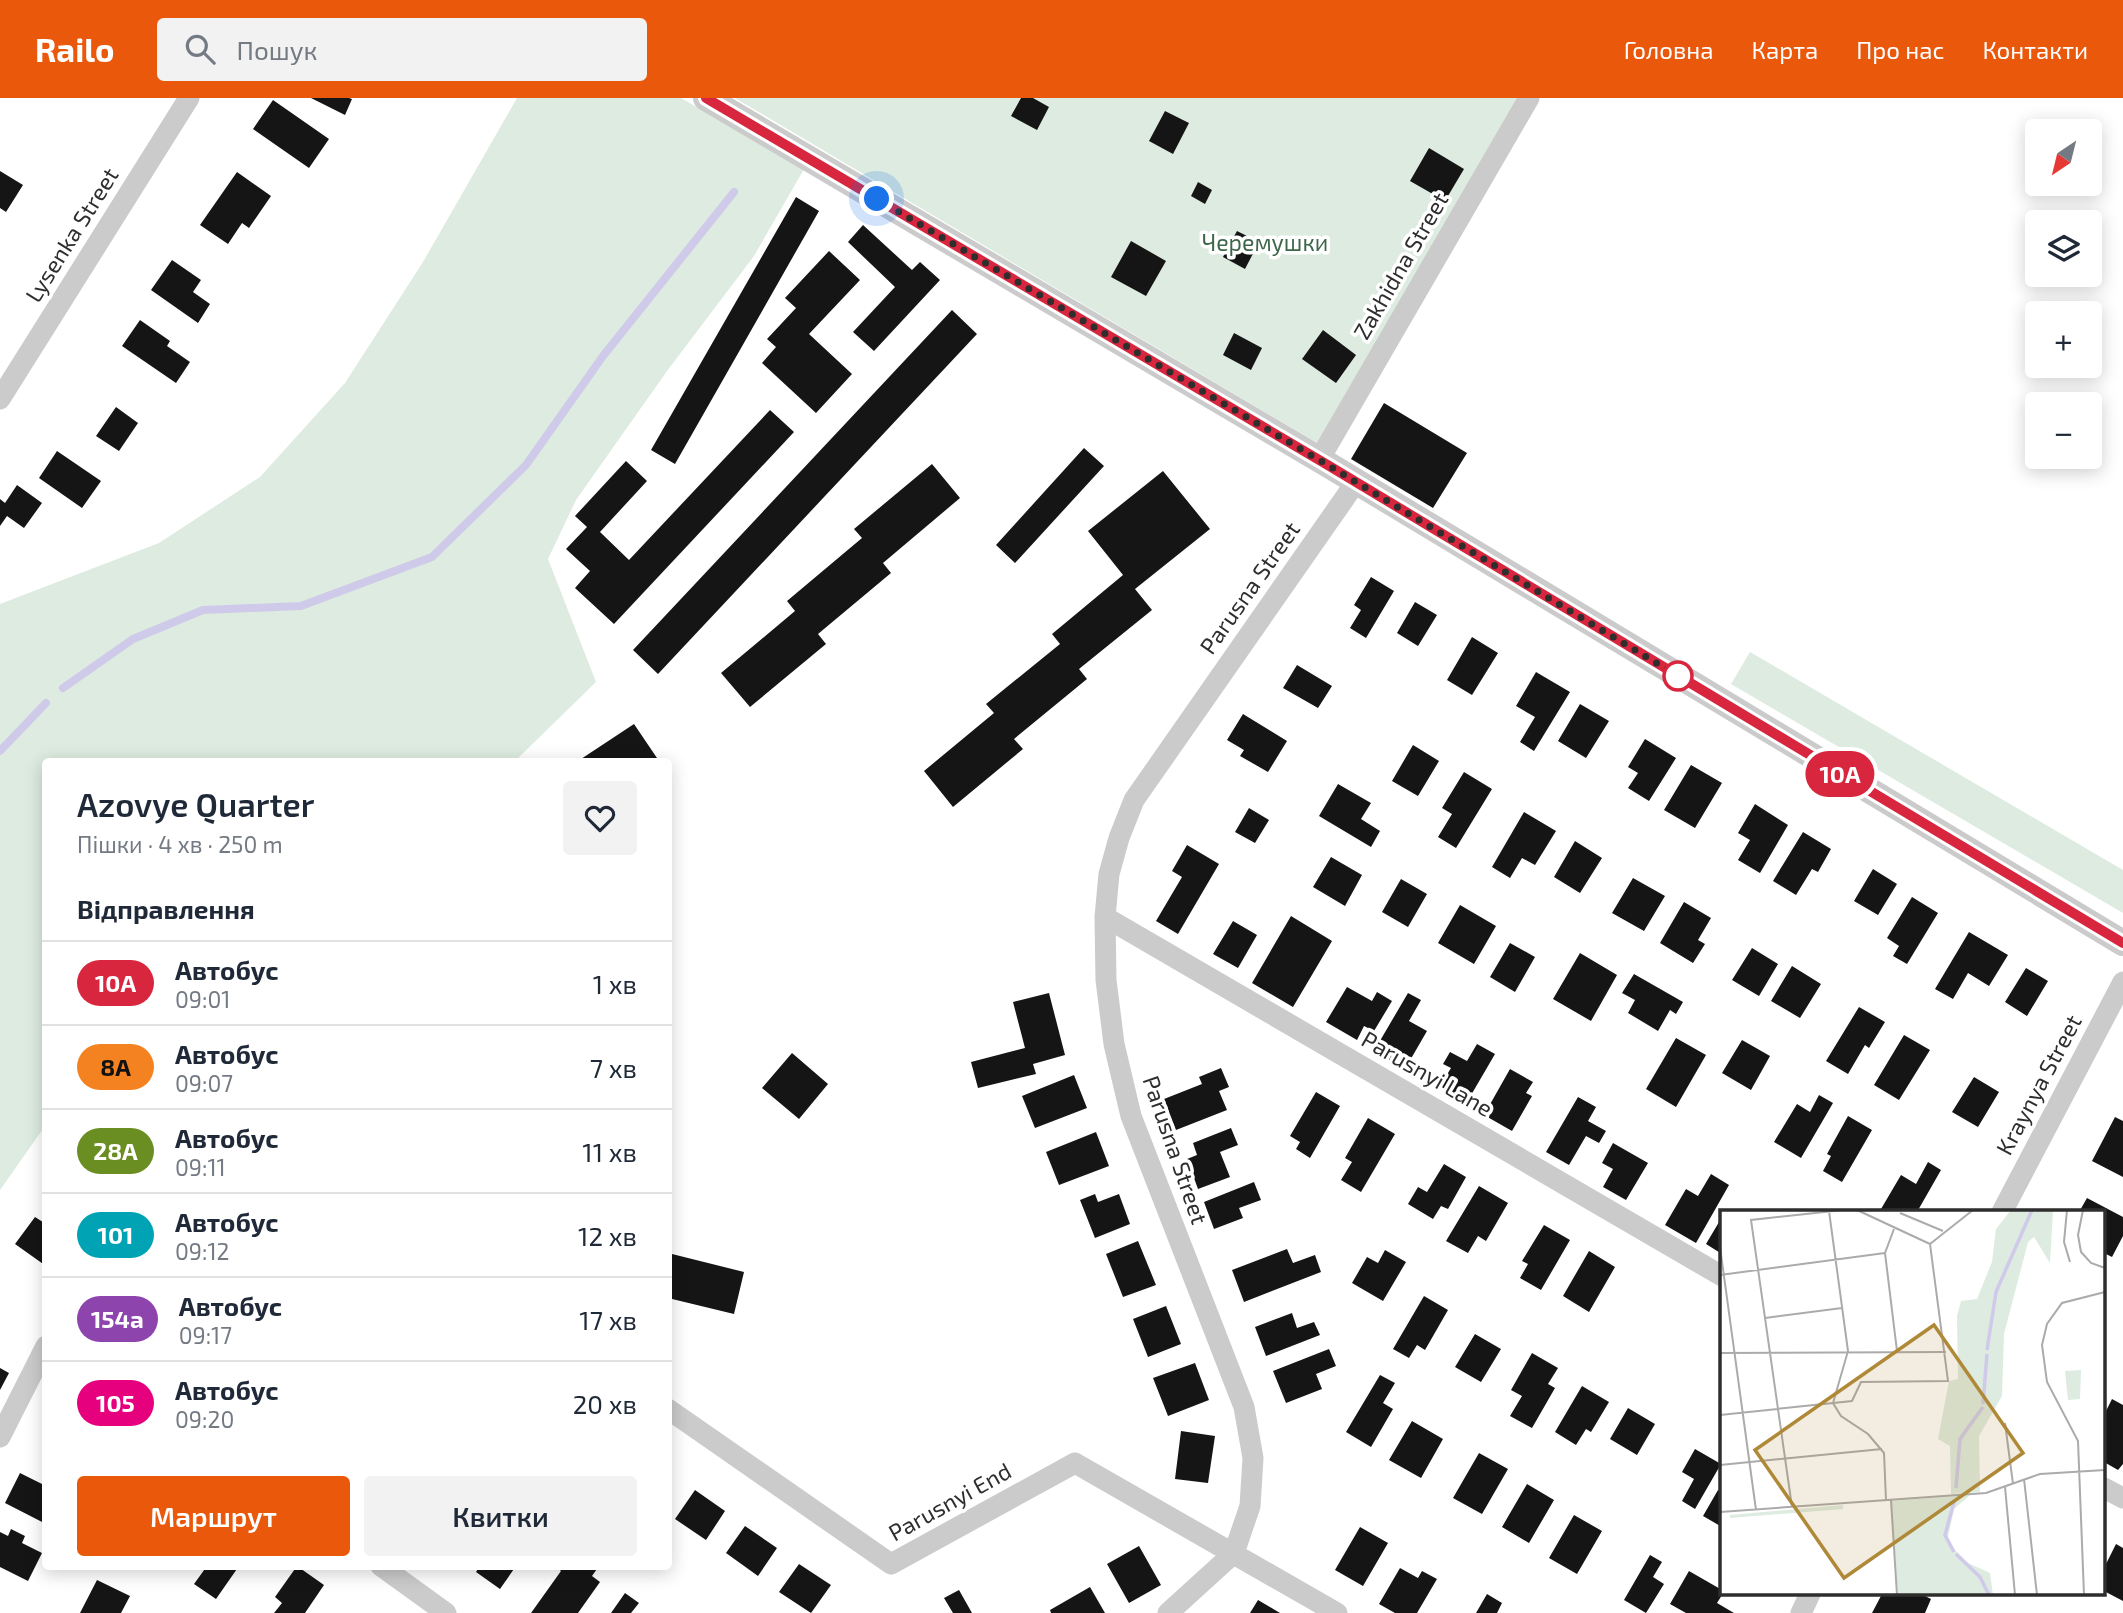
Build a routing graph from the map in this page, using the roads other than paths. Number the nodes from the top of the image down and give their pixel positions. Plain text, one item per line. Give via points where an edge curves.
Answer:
1 (189, 98) edge
2 (706, 98) edge
3 (1529, 98) edge
4 (0, 399) edge
5 (1319, 460) junction
6 (1356, 482) junction
7 (1105, 917) junction
8 (2123, 943) edge
9 (2123, 982) edge
10 (2003, 1210) edge
11 (1720, 1275) edge
12 (42, 1354) edge
13 (672, 1412) edge
14 (0, 1437) edge
15 (2106, 1489) edge
16 (2123, 1498) edge
17 (1234, 1553) junction
18 (386, 1570) edge
19 (1809, 1596) edge
20 (441, 1611) edge
21 (1168, 1613) edge
22 (1337, 1613) edge
23 (1801, 1613) edge

1 - 4 street, Lysenka Street
2 - 5 street
3 - 5 street, Zakhidna Street
5 - 6 street
6 - 7 street, Parusna Street via 1134,800 1109,874
6 - 8 street
7 - 11 street, Parusnyi Lane
7 - 17 street, Parusna Street via 1112,1031 1131,1116 1244,1407 1253,1458 1251,1494
9 - 10 street, Kraynya Street
12 - 14 street
13 - 17 street, Parusnyi End via 891,1564 1075,1463
15 - 16 street
17 - 21 street, Parusna Street
17 - 22 street
18 - 20 street
19 - 23 street

